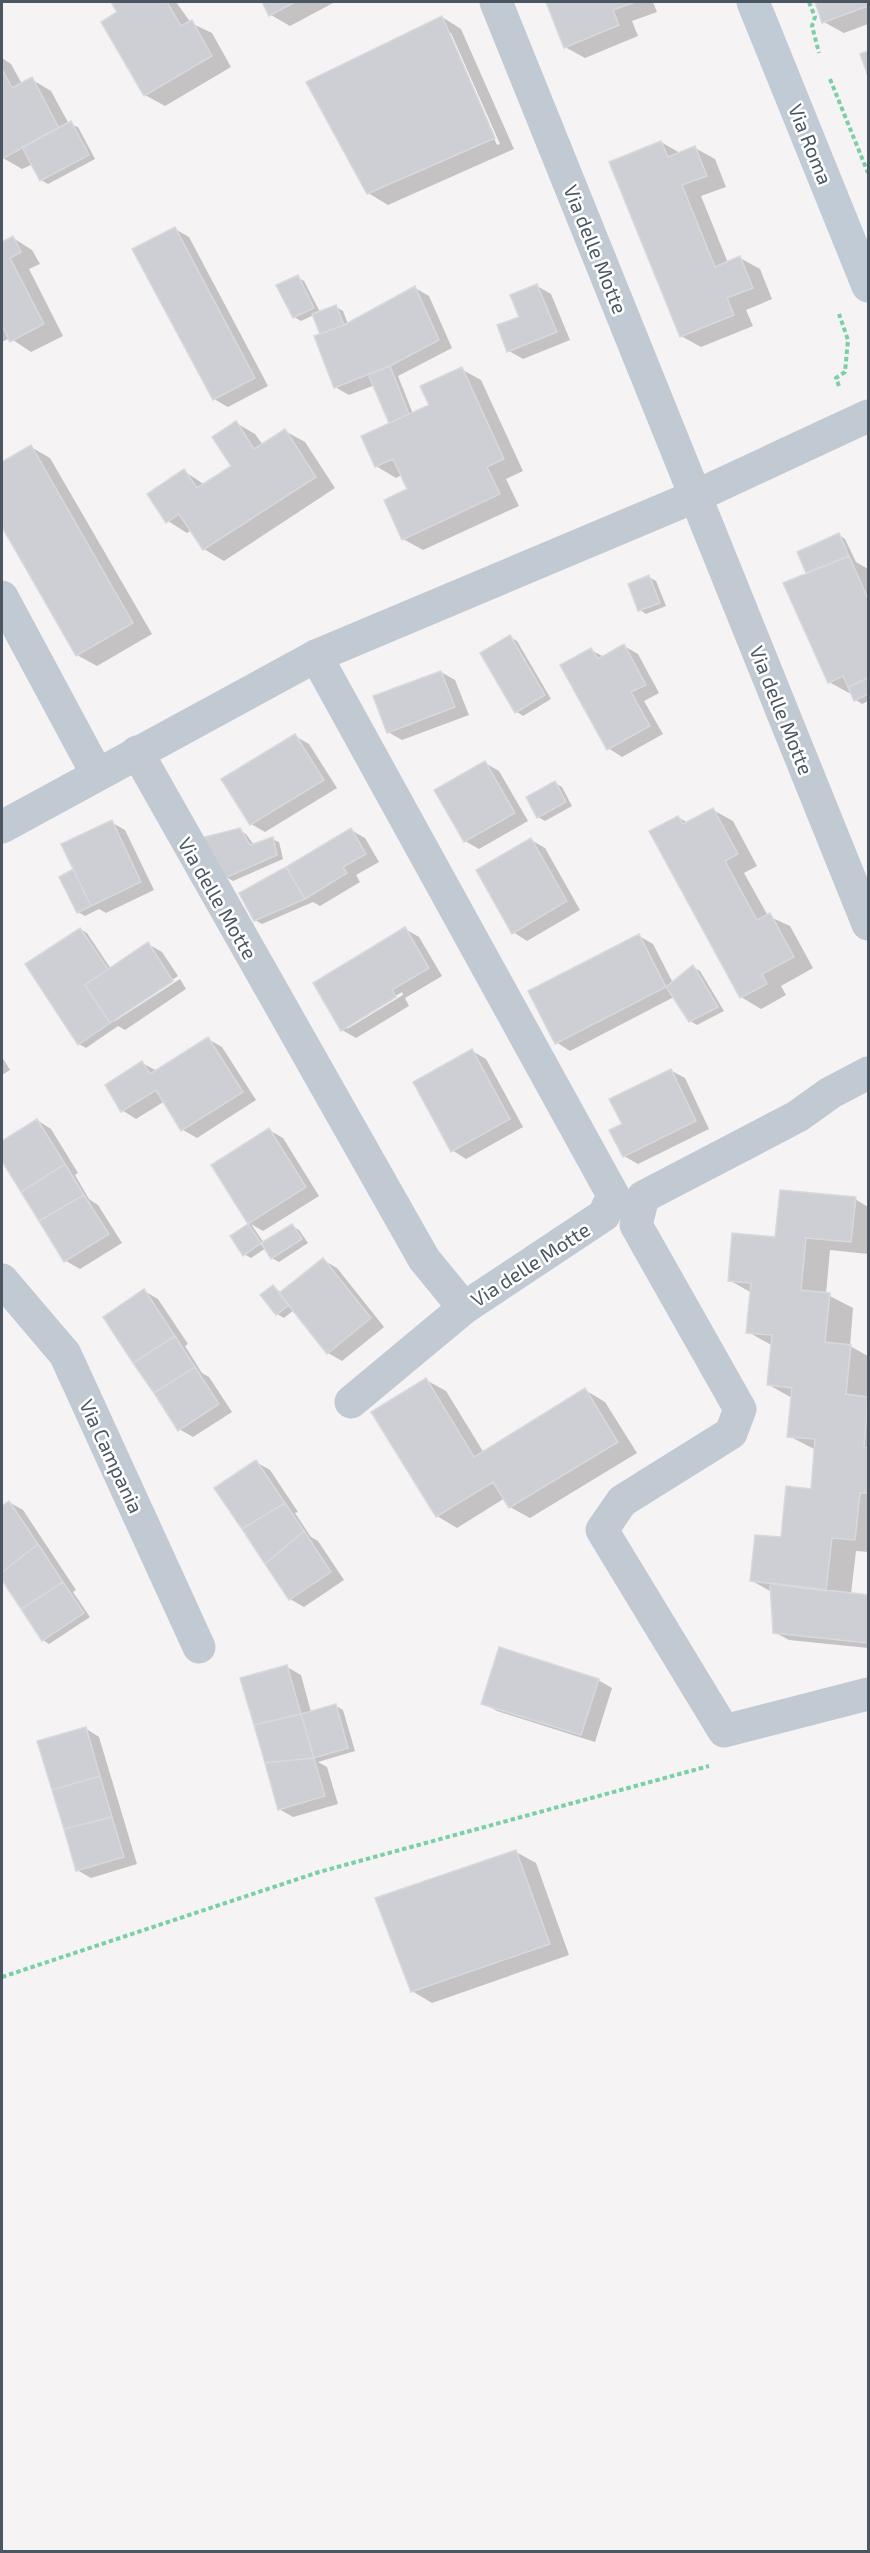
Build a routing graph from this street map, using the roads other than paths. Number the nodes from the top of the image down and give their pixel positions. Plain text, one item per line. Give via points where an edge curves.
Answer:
1 (496, 2) edge
2 (753, 2) edge
3 (868, 286) edge
4 (868, 416) edge
5 (696, 496) junction
6 (2, 597) edge
7 (316, 656) junction
8 (137, 752) junction
9 (97, 774) junction
10 (2, 827) edge
11 (868, 924) edge
12 (868, 1073) edge
13 (2, 1280) edge
14 (464, 1308) junction
15 (351, 1402) dead end
16 (199, 1647) dead end
17 (868, 1694) edge

1 - 5 street, Via delle Motte
2 - 3 main road, Via Roma
4 - 5 street
5 - 7 street
5 - 11 street, Via delle Motte
6 - 9 street
7 - 8 street
7 - 14 street, Via delle Motte via 612,1195 604,1215
8 - 9 street
8 - 14 street, Via delle Motte via 424,1259
9 - 10 street
12 - 17 street via 798,1116 643,1197 636,1225 740,1409 730,1433 622,1501 602,1530 723,1731
13 - 16 street, Via Campania via 65,1354
14 - 15 street

